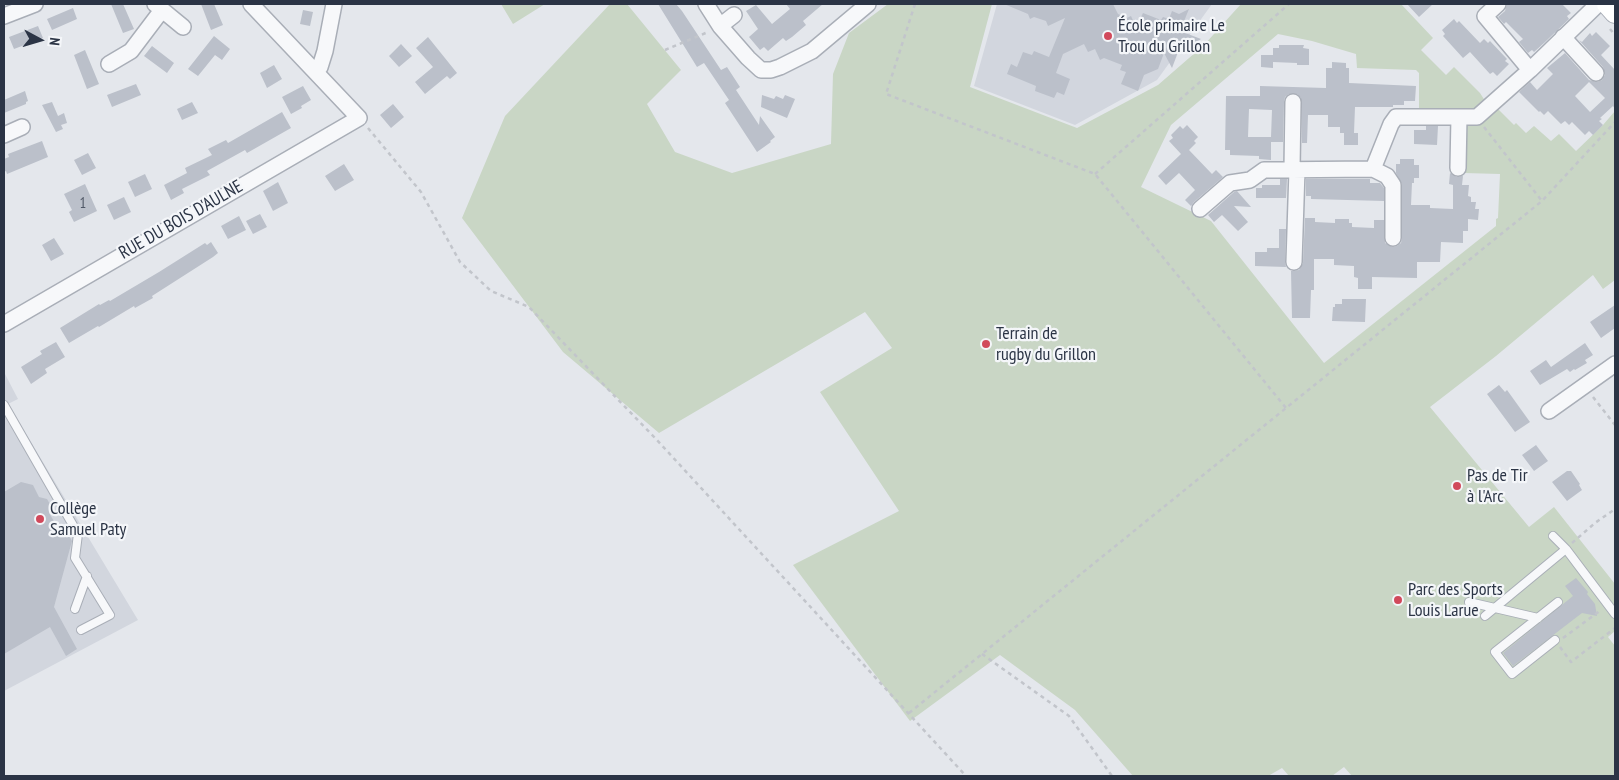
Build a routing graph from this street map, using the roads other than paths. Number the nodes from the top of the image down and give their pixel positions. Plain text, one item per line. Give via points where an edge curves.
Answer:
1 (35, 4) edge
2 (251, 4) edge
3 (334, 4) edge
4 (706, 4) edge
5 (868, 4) edge
6 (1498, 4) edge
7 (1598, 4) edge
8 (1607, 4) edge
9 (158, 7) edge
10 (1615, 13) edge
11 (734, 15) dead end
12 (4, 16) edge
13 (720, 26) junction
14 (183, 27) dead end
15 (1564, 38) junction
16 (108, 64) dead end
17 (1530, 70) junction
18 (316, 72) junction
19 (1596, 73) dead end
20 (1293, 102) dead end
21 (1459, 118) junction
22 (22, 127) dead end
23 (4, 135) edge
24 (1458, 168) dead end
25 (1373, 169) junction
26 (1295, 170) junction
27 (1200, 209) dead end
28 (1393, 238) dead end
29 (1294, 262) dead end
30 (4, 324) edge
31 (1615, 364) edge
32 (4, 406) edge
33 (1549, 411) dead end
34 (1554, 536) dead end
35 (1566, 549) junction
36 (86, 576) junction
37 (1469, 602) dead end
38 (1558, 602) dead end
39 (1495, 608) junction
40 (75, 609) dead end
41 (1615, 614) edge
42 (1485, 616) dead end
43 (1538, 618) junction
44 (81, 630) dead end
45 (1555, 640) dead end

1 - 12 street
2 - 18 street
3 - 18 street via 325,51
4 - 13 street
5 - 13 street via 812,51 771,70 761,70
6 - 17 street via 1485,16
7 - 15 street
8 - 10 street
9 - 14 street
9 - 16 street via 131,51
11 - 13 street
15 - 17 street
15 - 19 street
17 - 21 street via 1477,118
18 - 30 street, RUE DU BOIS D'AULNE via 359,118
20 - 26 street
21 - 24 street
21 - 25 street via 1396,117
22 - 23 street
25 - 26 street
25 - 28 street via 1387,176 1394,185
26 - 27 street via 1264,170 1250,180 1230,183
26 - 29 street
31 - 33 street
32 - 36 lane via 78,534 76,558
34 - 35 lane
35 - 39 lane
35 - 41 lane
36 - 40 lane
36 - 44 lane via 110,615
37 - 39 lane
38 - 43 lane
39 - 42 lane
39 - 43 lane
43 - 45 lane via 1495,652 1512,674

